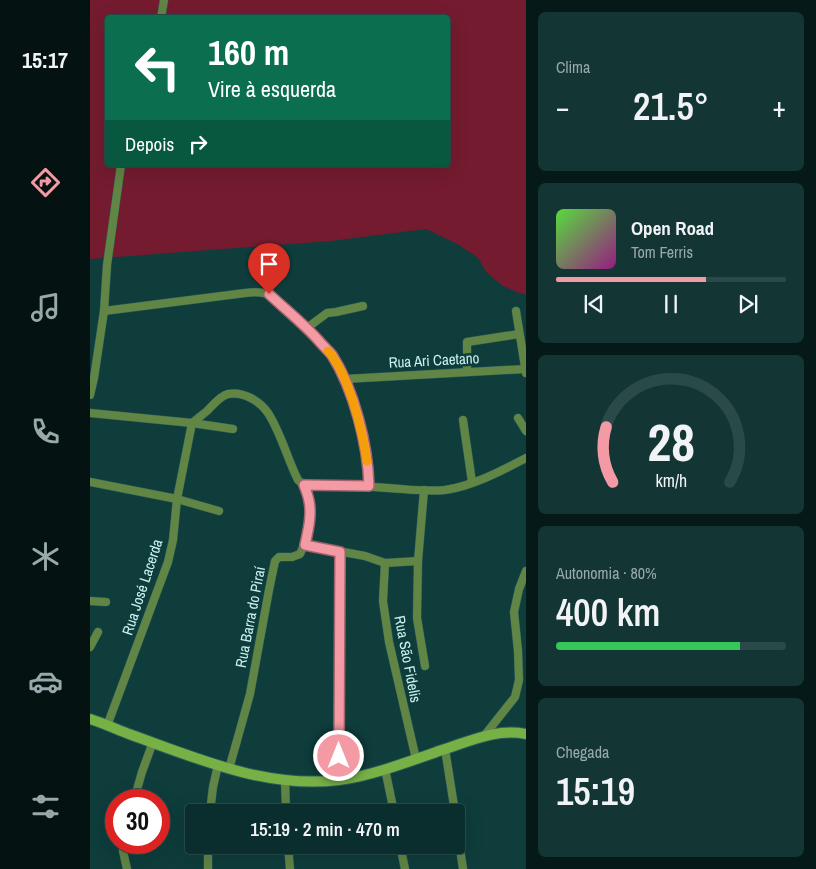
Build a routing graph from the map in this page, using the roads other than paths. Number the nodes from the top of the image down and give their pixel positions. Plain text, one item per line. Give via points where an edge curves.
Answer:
1 (164, 0) edge
2 (162, 15) edge
3 (121, 167) edge
4 (363, 306) dead end
5 (104, 311) junction
6 (516, 311) dead end
7 (307, 328) junction
8 (519, 334) junction
9 (525, 371) edge
10 (468, 372) junction
11 (345, 379) junction
12 (90, 395) edge
13 (90, 413) edge
14 (518, 418) dead end
15 (463, 420) dead end
16 (192, 423) junction
17 (232, 429) dead end
18 (526, 431) edge
19 (526, 458) edge
20 (90, 482) edge
21 (472, 482) junction
22 (304, 485) junction
23 (369, 486) junction
24 (424, 490) junction
25 (177, 499) junction
26 (218, 511) dead end
27 (305, 545) junction
28 (340, 552) junction
29 (418, 561) junction
30 (385, 563) junction
31 (526, 571) edge
32 (90, 602) edge
33 (106, 602) dead end
34 (98, 632) dead end
35 (90, 647) edge
36 (425, 666) dead end
37 (90, 719) edge
38 (107, 726) junction
39 (526, 734) edge
40 (484, 736) junction
41 (153, 742) junction
42 (445, 749) junction
43 (416, 759) junction
44 (218, 766) junction
45 (230, 769) junction
46 (385, 769) junction
47 (285, 780) junction
48 (339, 780) junction
49 (137, 789) edge
50 (211, 804) edge
51 (286, 804) edge
52 (392, 804) edge
53 (454, 804) edge
54 (124, 854) edge
55 (208, 854) edge
56 (289, 854) edge
57 (402, 854) edge
58 (461, 854) edge
59 (127, 869) edge
60 (208, 869) edge
61 (290, 869) edge
62 (405, 869) edge
63 (463, 869) edge

1 - 2 street
3 - 5 street
4 - 7 street via 327,313
5 - 7 street via 255,292 269,294
5 - 12 street
6 - 8 street
7 - 11 street via 331,354
8 - 9 street
8 - 10 street via 467,342
9 - 10 street, Rua Ari Caetano
10 - 11 street, Rua Ari Caetano
11 - 23 street via 365,449
13 - 16 street
14 - 18 street
15 - 21 street
16 - 17 street
16 - 22 street via 227,394 242,394 255,401 267,412 298,480
16 - 25 street, Rua José Lacerda
19 - 21 street
20 - 25 street
21 - 24 street via 443,490
22 - 23 street
22 - 27 street via 310,514
23 - 24 street
24 - 29 street
25 - 26 street
25 - 38 street, Rua José Lacerda via 168,562
27 - 28 street
27 - 45 street, Rua Barra do Piraí via 300,554 279,556 275,561 250,694
28 - 30 street
28 - 48 street
29 - 30 street
29 - 36 street via 417,618
30 - 43 street, Rua São Fidelis via 383,601 389,642
31 - 40 street via 514,612 519,680 515,697
32 - 33 street
34 - 35 street
37 - 38 main road
38 - 41 main road
39 - 40 main road
40 - 42 main road
41 - 44 main road
41 - 49 street
42 - 43 main road
42 - 53 street
43 - 46 main road
44 - 45 main road
44 - 50 street
45 - 47 main road
46 - 48 main road
46 - 52 street
47 - 48 main road
47 - 51 street
54 - 59 street
55 - 60 street
56 - 61 street
57 - 62 street
58 - 63 street

